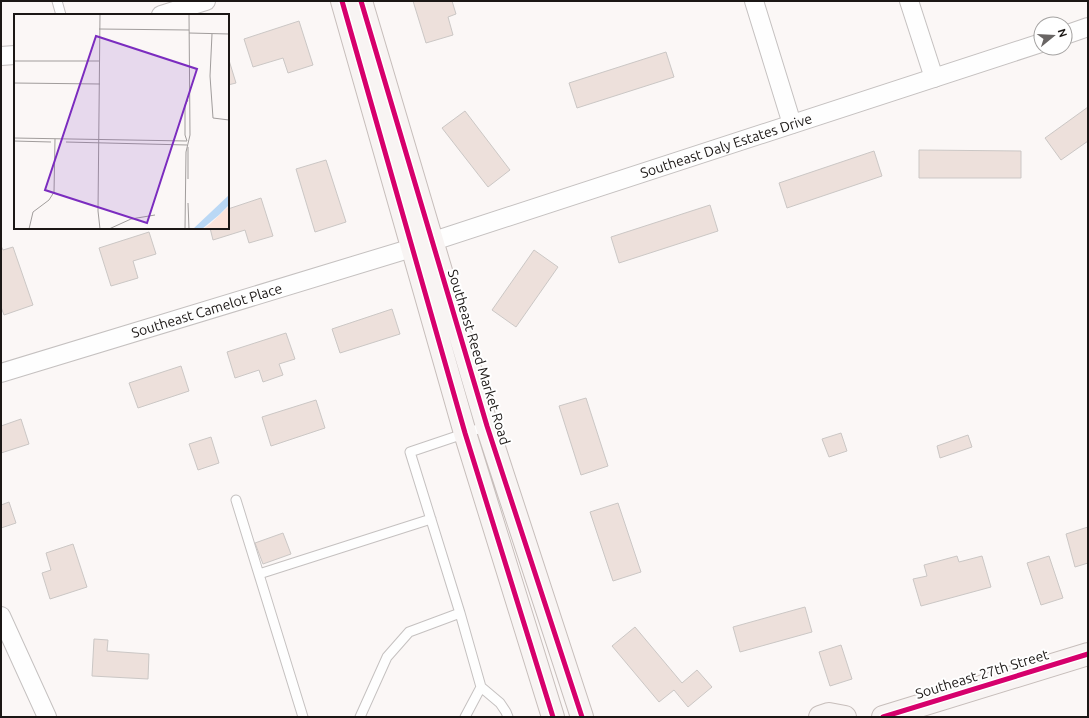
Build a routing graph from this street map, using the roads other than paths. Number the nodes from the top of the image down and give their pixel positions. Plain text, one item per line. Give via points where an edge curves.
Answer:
1 (57, 1) edge
2 (206, 1) edge
3 (342, 1) edge
4 (361, 1) edge
5 (754, 1) edge
6 (909, 1) edge
7 (187, 4) edge
8 (61, 14) edge
9 (163, 14) edge
10 (1088, 27) edge
11 (1073, 32) edge
12 (1033, 46) edge
13 (14, 55) edge
14 (1, 56) edge
15 (934, 78) junction
16 (792, 124) junction
17 (422, 245) junction
18 (1, 373) edge
19 (487, 426) junction
20 (465, 433) junction
21 (236, 500) dead end
22 (431, 519) junction
23 (259, 574) junction
24 (460, 613) junction
25 (1, 616) edge
26 (1088, 654) edge
27 (481, 687) junction
28 (47, 717) edge
29 (303, 717) edge
30 (360, 717) edge
31 (465, 717) edge
32 (508, 717) edge
33 (553, 717) edge
34 (582, 717) edge
35 (820, 717) edge
36 (845, 717) edge
37 (884, 717) edge

1 - 8 lane
2 - 7 street
3 - 17 main road, Southeast Reed Market Road
4 - 17 main road, Southeast Reed Market Road
5 - 16 street
6 - 15 street
7 - 9 street
10 - 11 street
12 - 15 street, Southeast Daly Estates Drive
13 - 14 street
15 - 16 street, Southeast Daly Estates Drive
16 - 17 street, Southeast Daly Estates Drive
17 - 18 street, Southeast Camelot Place
17 - 19 main road, Southeast Reed Market Road
17 - 20 main road, Southeast Reed Market Road
19 - 20 lane
19 - 34 main road, Southeast Reed Market Road
20 - 22 lane via 410,452
20 - 33 main road, Southeast Reed Market Road
21 - 23 lane
22 - 23 lane
22 - 24 lane
23 - 29 lane
24 - 27 lane
24 - 30 lane via 409,632 387,657
25 - 28 street
26 - 37 main road, Southeast 27th Street
27 - 31 lane
27 - 32 lane via 500,703
35 - 36 main road via 829,714

